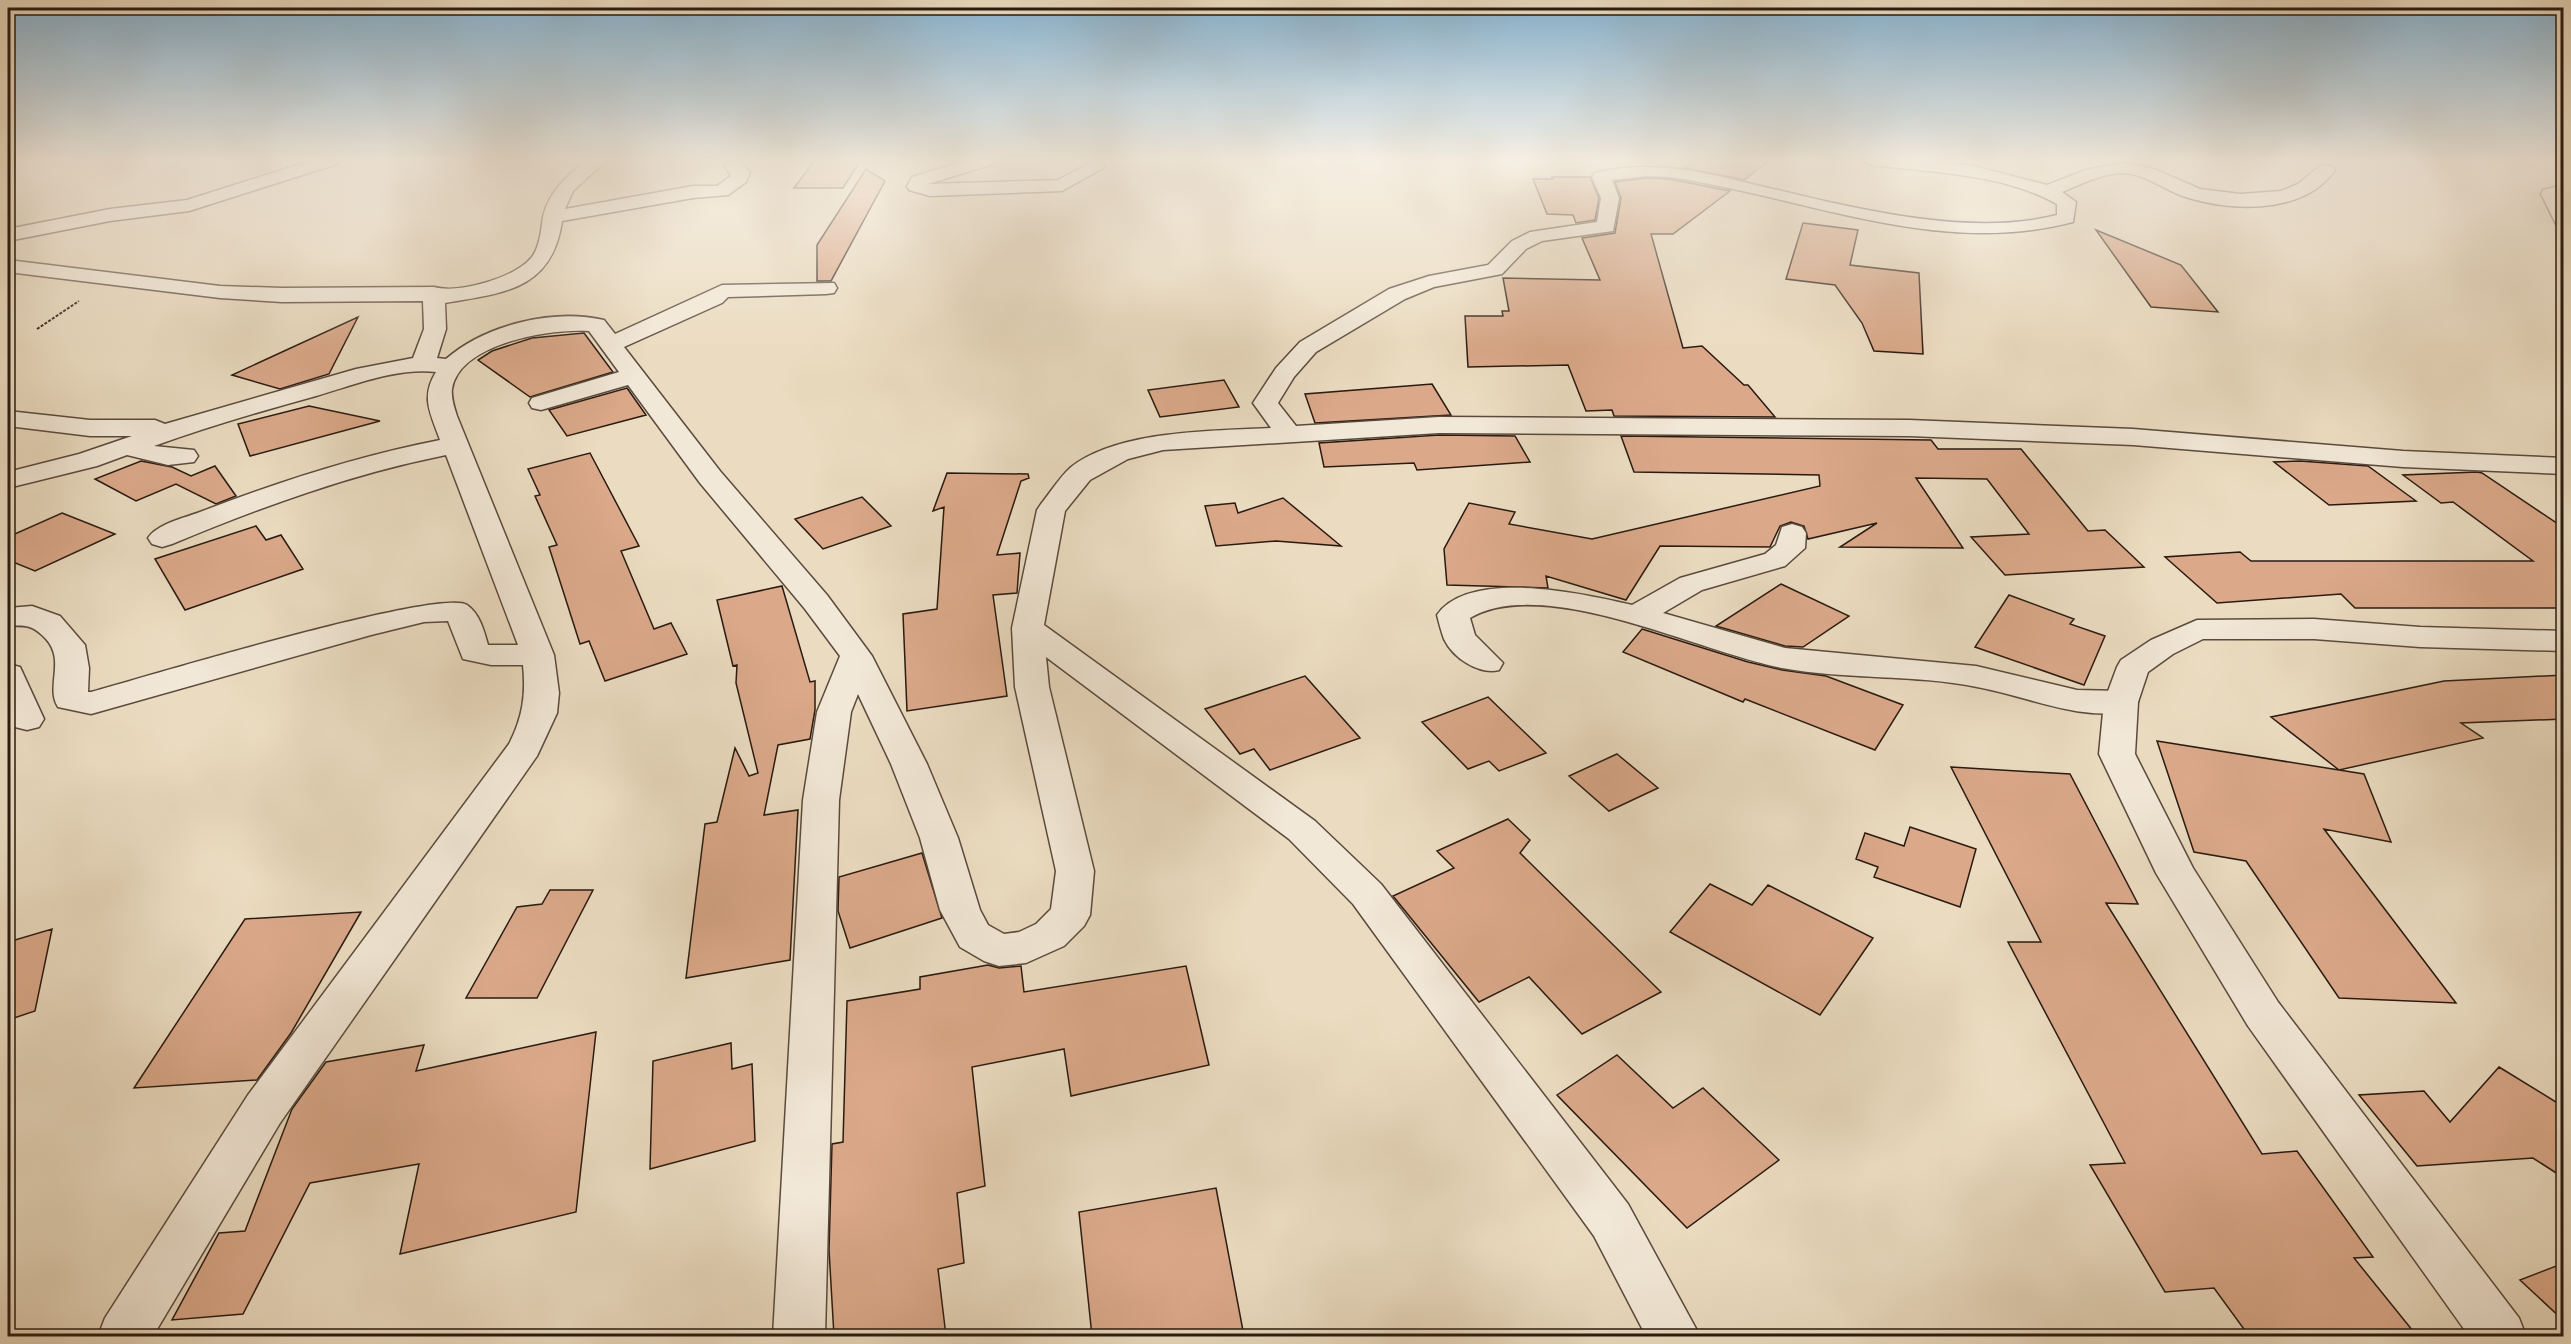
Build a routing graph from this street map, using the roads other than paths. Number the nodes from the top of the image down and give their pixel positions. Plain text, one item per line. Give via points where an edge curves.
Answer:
1 (71, 223) edge
2 (554, 223) edge
3 (1607, 223) edge
4 (1936, 223) edge
5 (2055, 223) edge
6 (8, 235) edge
7 (8, 266) edge
8 (98, 278) junction
9 (34, 281) dead end
10 (826, 288) dead end
11 (435, 298) junction
12 (612, 344) junction
13 (438, 365) junction
14 (635, 375) junction
15 (540, 404) dead end
16 (8, 418) edge
17 (190, 424) junction
18 (1288, 433) junction
19 (455, 446) junction
20 (127, 447) junction
21 (185, 456) dead end
22 (2564, 466) edge
23 (8, 480) edge
24 (1792, 533) dead end
25 (162, 538) dead end
26 (1636, 615) junction
27 (8, 617) edge
28 (1028, 628) junction
29 (2564, 641) edge
30 (538, 656) junction
31 (856, 656) junction
32 (1487, 663) dead end
33 (8, 674) edge
34 (2121, 702) junction
35 (27, 719) dead end
36 (124, 1336) edge
37 (799, 1336) edge
38 (1674, 1336) edge
39 (2500, 1336) edge

1 - 6 street
2 - 11 street via 549,246 533,269 499,285
3 - 18 street via 1606,227 1527,240 1495,270 1429,282 1397,294 1308,348 1284,373 1265,404
4 - 5 street via 1974,228
7 - 8 street
8 - 9 street via 76,286
8 - 11 street via 220,292 415,292 434,294
10 - 12 street via 722,291
11 - 13 street
12 - 13 street via 596,325 578,321 553,323 499,336
12 - 14 street
13 - 17 street via 365,374
13 - 19 street via 439,395
14 - 15 street
14 - 31 street via 710,477 816,602
16 - 17 street via 90,428
17 - 20 street
18 - 22 street via 1439,425 1909,428 2133,437 2403,459
18 - 28 street via 1163,442 1119,453 1080,474 1051,510
19 - 25 street via 412,454 297,487 238,506
19 - 30 street
20 - 21 street via 168,457
20 - 23 street
24 - 26 street via 1790,548 1775,560 1691,584
26 - 32 street via 1564,599 1477,601 1453,615 1460,639
26 - 34 street via 1784,658 1976,676 2077,701
27 - 30 street via 32,615 49,623 69,645 73,668 70,699 91,703 424,613 456,611 466,623 474,652
28 - 31 street via 1032,687 1075,871 1070,915 1050,935 1026,946 999,950 974,936 960,910 939,838 909,764
28 - 38 street via 1302,830 1368,894 1611,1220
29 - 34 street via 2314,629 2197,630 2133,667
30 - 36 street via 543,692 540,719 525,748 264,1109
31 - 37 street via 834,712 821,800
33 - 35 street
34 - 39 street via 2117,754 2176,873 2264,1014

